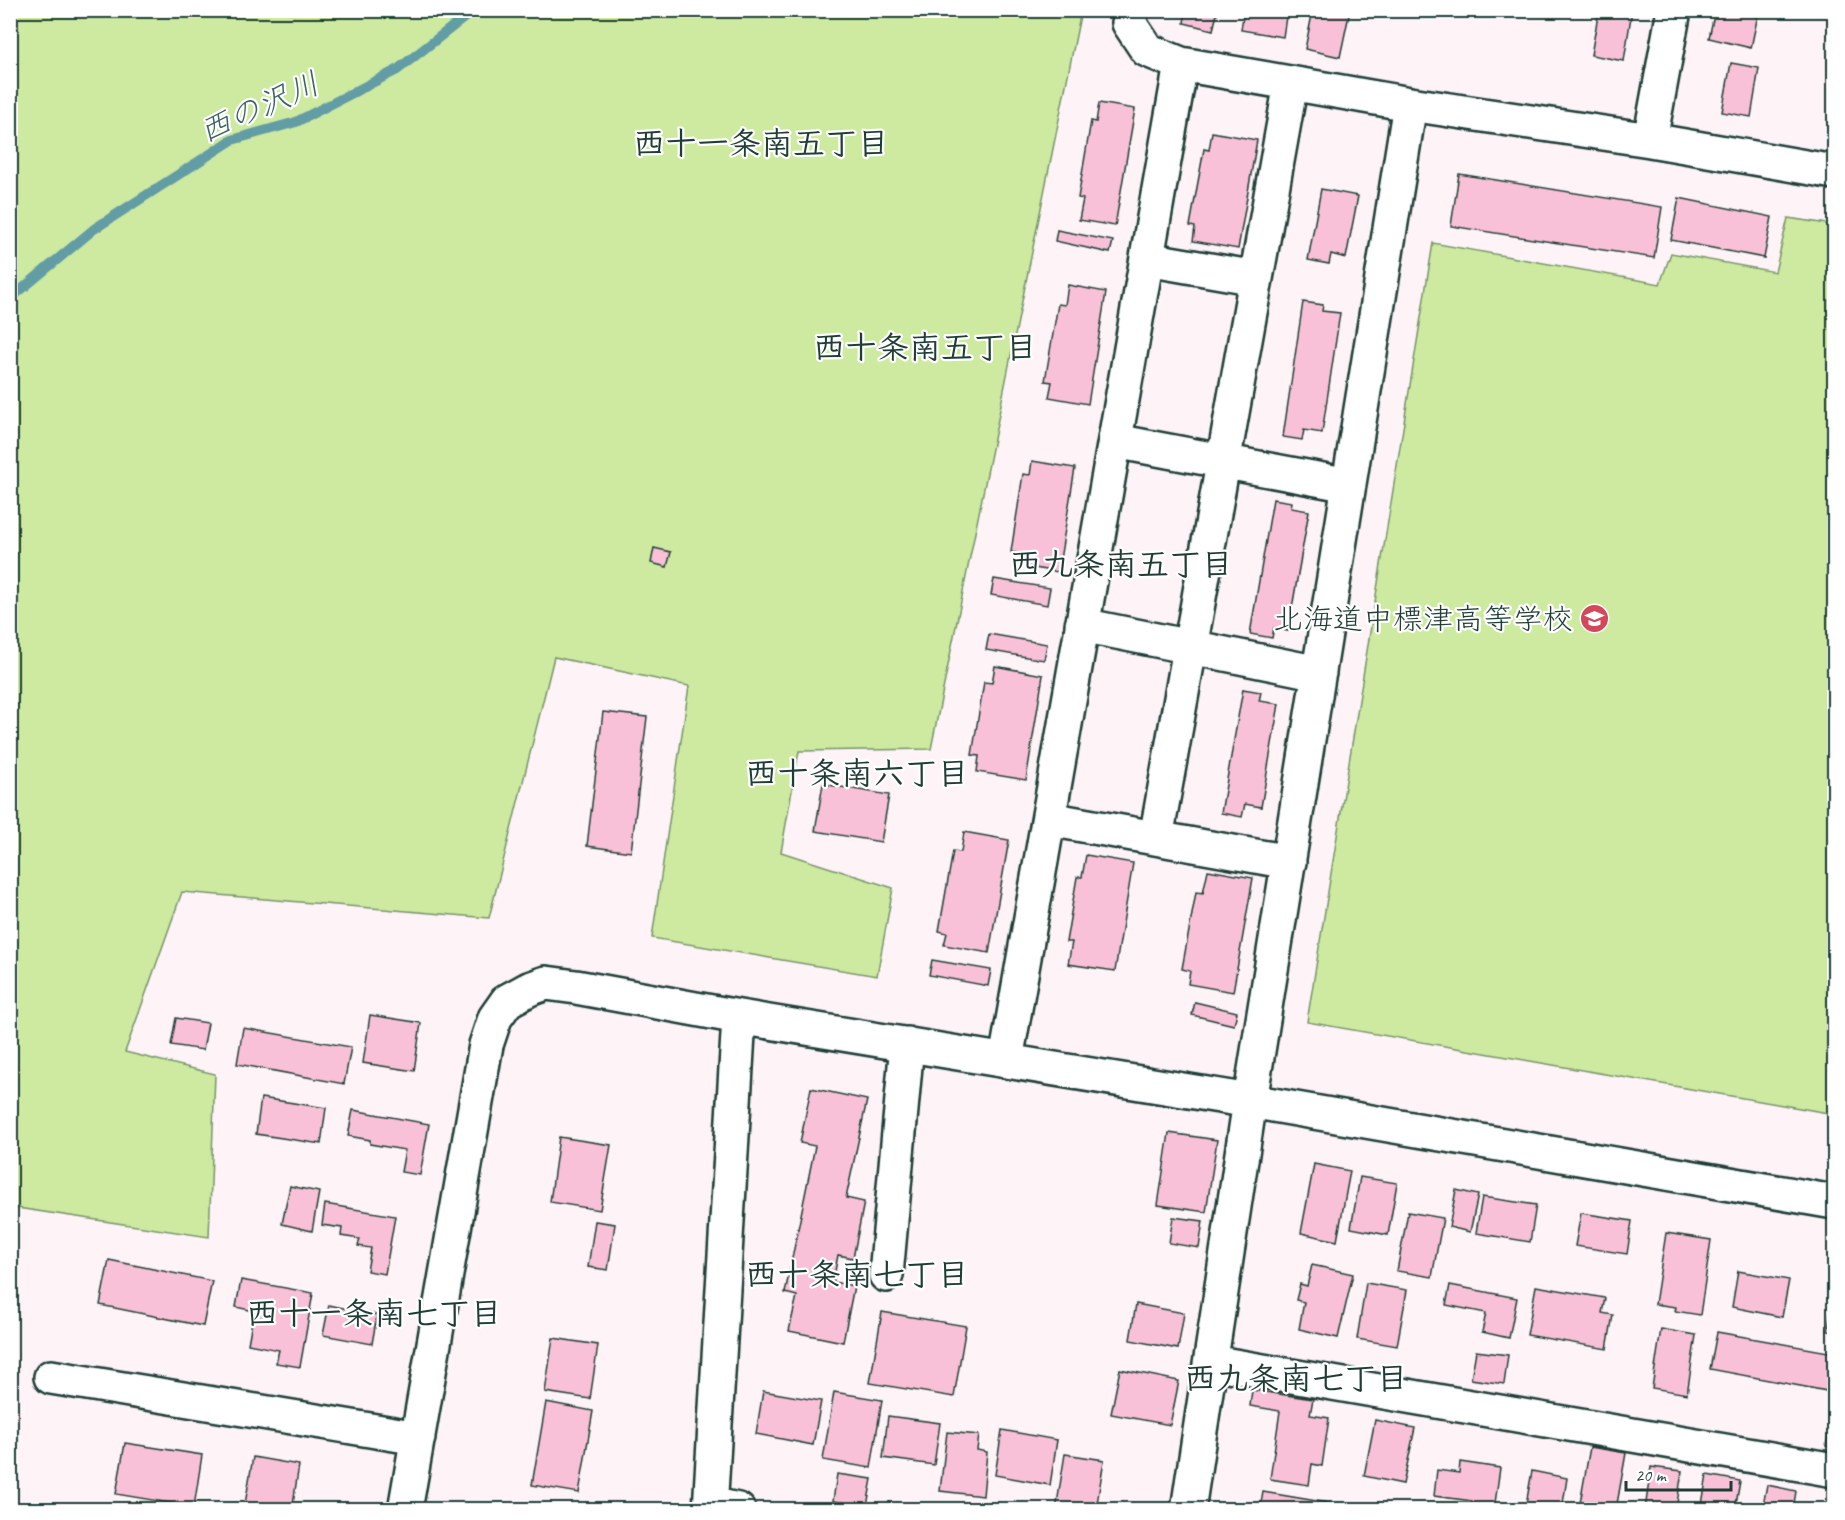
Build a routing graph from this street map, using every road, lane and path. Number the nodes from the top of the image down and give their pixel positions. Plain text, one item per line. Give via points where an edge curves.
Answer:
1 (1132, 10) edge
2 (1674, 10) edge
3 (1181, 64) junction
4 (1291, 83) junction
5 (1410, 104) junction
6 (1650, 140) junction
7 (1834, 172) edge
8 (1147, 259) junction
9 (1256, 278) junction
10 (1115, 441) junction
11 (1223, 462) junction
12 (1349, 485) junction
13 (1082, 625) junction
14 (1190, 647) junction
15 (1319, 672) junction
16 (1049, 819) junction
17 (1156, 838) junction
18 (1289, 862) junction
19 (739, 1017) junction
20 (907, 1044) junction
21 (1006, 1060) junction
22 (1250, 1101) junction
23 (1834, 1202) edge
24 (886, 1275) dead end
25 (1211, 1362) junction
26 (51, 1377) dead end
27 (418, 1438) junction
28 (1834, 1470) edge
29 (719, 1508) edge
30 (405, 1509) edge
31 (1188, 1509) edge

1 - 3 street via 1129,22 1147,50
2 - 6 street
3 - 4 street
3 - 8 street
4 - 5 street
4 - 9 street
5 - 6 street
5 - 12 street
6 - 7 street
8 - 9 street
8 - 10 street
9 - 11 street
10 - 11 street
10 - 13 street
11 - 12 street
11 - 14 street
12 - 15 street
13 - 14 street
13 - 16 street
14 - 15 street
14 - 17 street
15 - 18 street
16 - 17 street
16 - 21 street
17 - 18 street
18 - 22 street
19 - 20 street
19 - 27 street via 546,984 507,1001 495,1018 486,1045
19 - 29 street
20 - 21 street
20 - 24 street
21 - 22 street
22 - 23 street
22 - 25 street
25 - 28 street
25 - 31 street
26 - 27 street
27 - 30 street

